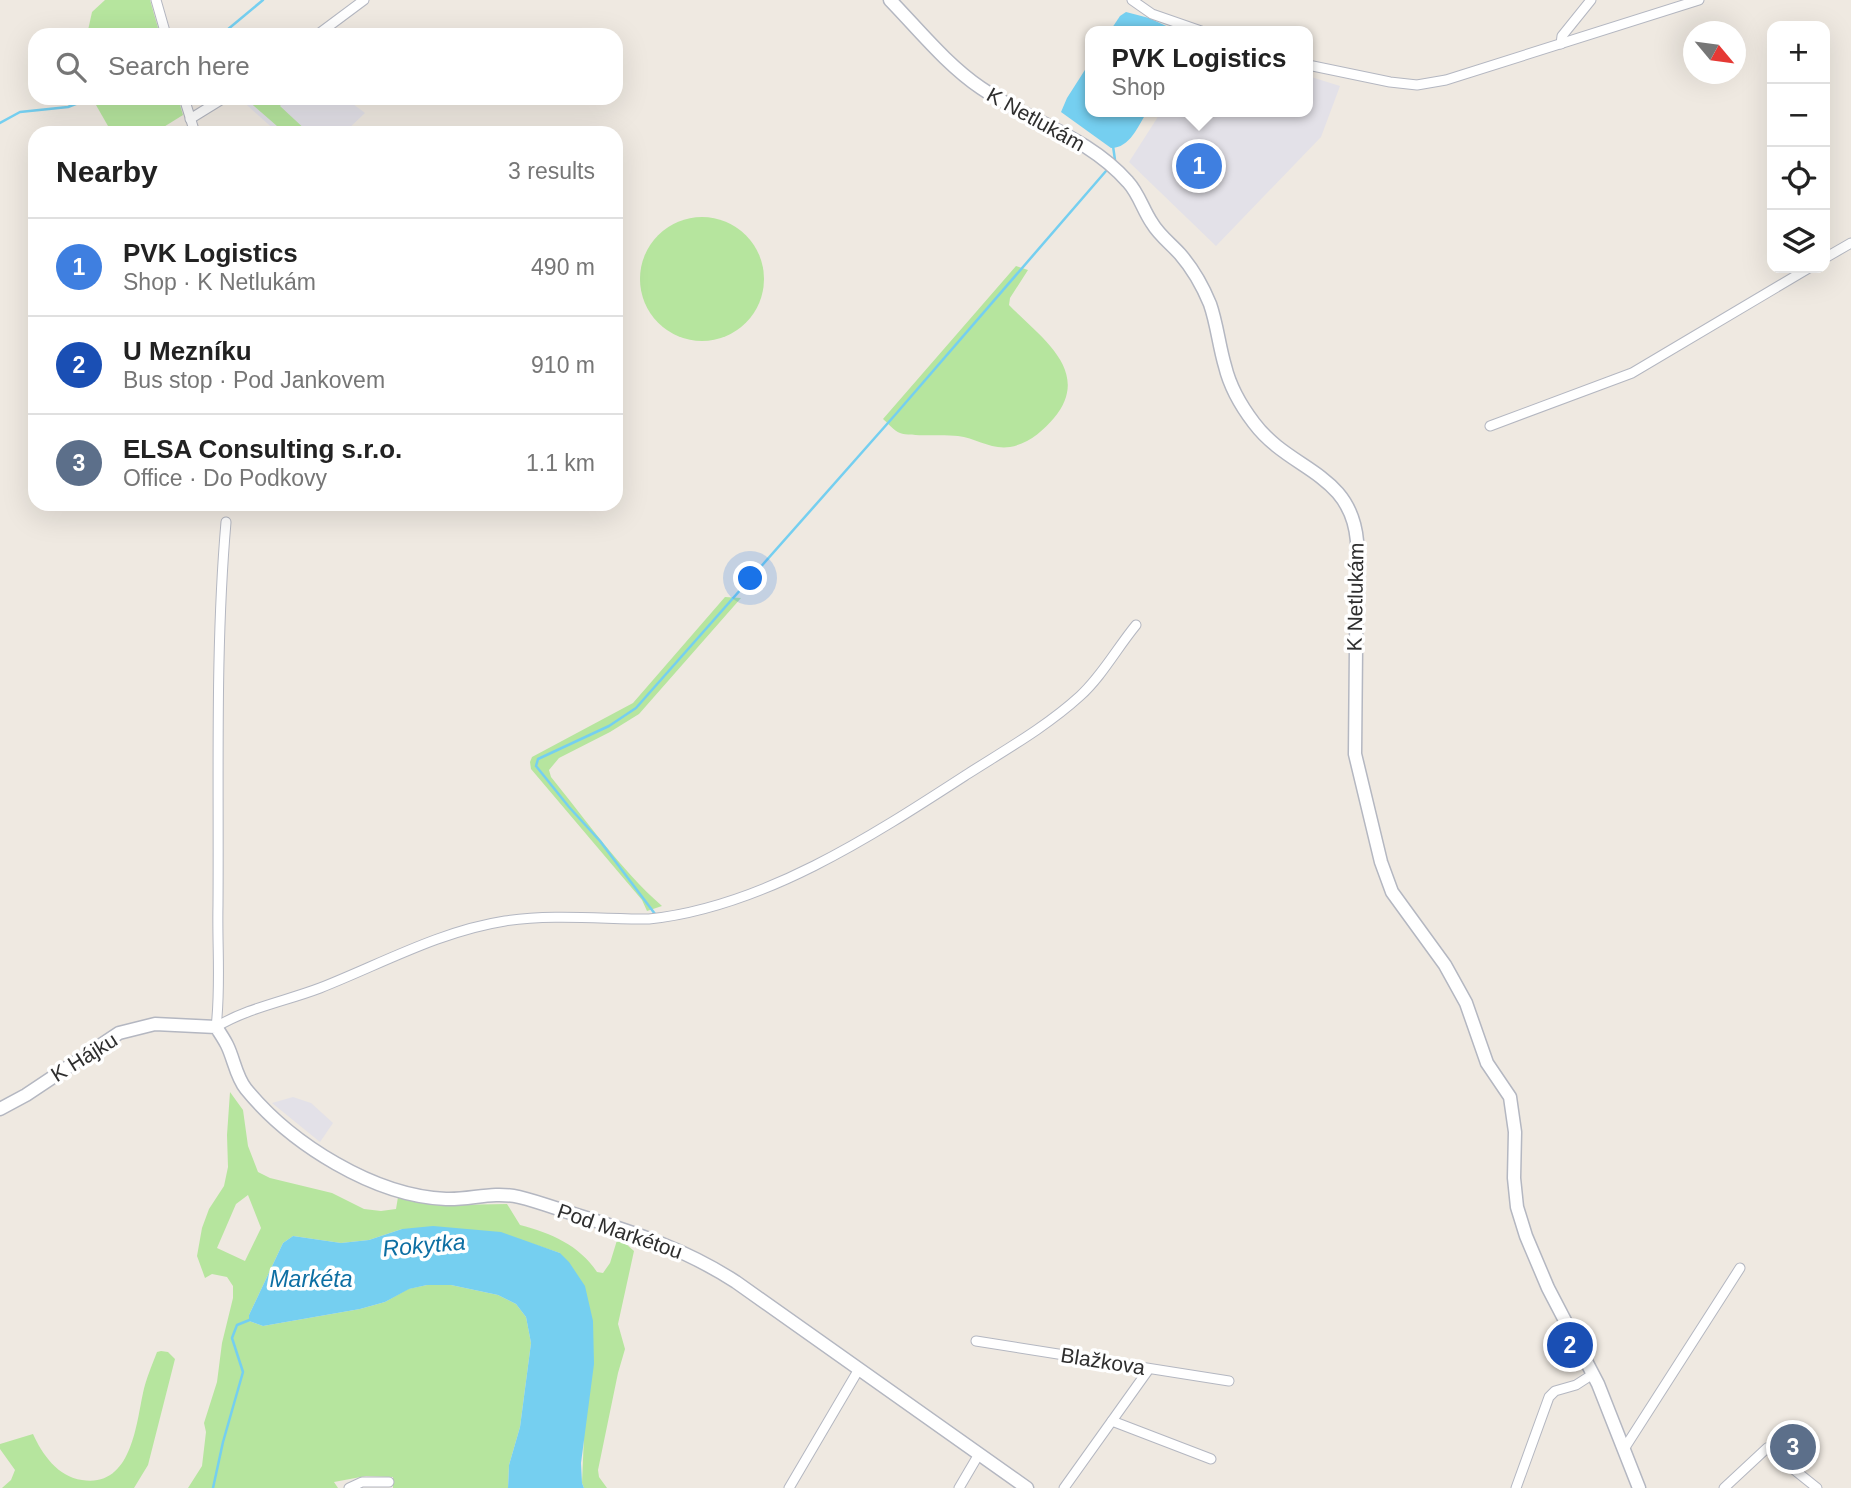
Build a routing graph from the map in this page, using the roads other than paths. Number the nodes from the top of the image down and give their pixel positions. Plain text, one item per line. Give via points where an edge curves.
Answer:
1 (156, 0) edge
2 (364, 0) edge
3 (890, 0) edge
4 (1132, 0) edge
5 (1591, 0) edge
6 (1699, 0) edge
7 (1187, 26) edge
8 (164, 28) edge
9 (326, 28) edge
10 (1560, 44) junction
11 (1313, 66) edge
12 (186, 105) edge
13 (212, 105) edge
14 (190, 119) junction
15 (192, 126) edge
16 (1851, 243) edge
17 (1830, 255) edge
18 (1801, 273) edge
19 (1490, 426) dead end
20 (226, 522) dead end
21 (1136, 625) dead end
22 (216, 1027) junction
23 (0, 1109) edge
24 (1740, 1268) dead end
25 (976, 1341) dead end
26 (859, 1369) junction
27 (1149, 1369) junction
28 (1593, 1374) junction
29 (1229, 1381) dead end
30 (1112, 1421) junction
31 (1624, 1449) junction
32 (979, 1454) junction
33 (1211, 1458) dead end
34 (389, 1482) dead end
35 (349, 1488) edge
36 (789, 1488) edge
37 (959, 1488) edge
38 (1027, 1488) edge
39 (1064, 1488) edge
40 (1516, 1488) edge
41 (1639, 1488) edge
42 (1724, 1488) edge
43 (1817, 1488) edge

1 - 8 street
2 - 9 street
3 - 28 street, K Netlukám via 980,87 1079,142 1129,182 1151,222 1182,256 1203,289 1214,314 1229,379 1248,415 1277,447 1331,483 1347,503 1357,541 1355,754 1380,857 1392,892 1440,957 1466,1003 1487,1063 1513,1105 1517,1207 1548,1288
4 - 7 street via 1152,14
5 - 10 street
6 - 10 street
10 - 11 street via 1417,85
12 - 14 street
13 - 14 street
14 - 15 street
16 - 17 street
18 - 19 street via 1632,373
20 - 22 street via 220,608
21 - 22 street via 1093,683 1040,727 897,820 758,891 672,917 507,920 473,928
22 - 23 street, K Hájku via 155,1024 119,1033
22 - 26 street, Pod Markétou via 228,1045 243,1087 273,1117 329,1159 418,1197 519,1197 629,1230 719,1271
24 - 31 street
25 - 27 street, Blažkova
26 - 32 street, Pod Markétou
26 - 36 street
27 - 29 street, Blažkova
27 - 30 street
28 - 31 street
28 - 40 street via 1549,1397
30 - 33 street
30 - 39 street
31 - 41 street
32 - 37 street
32 - 38 street, Pod Markétou
34 - 35 street via 362,1482
42 - 43 street via 1768,1448

